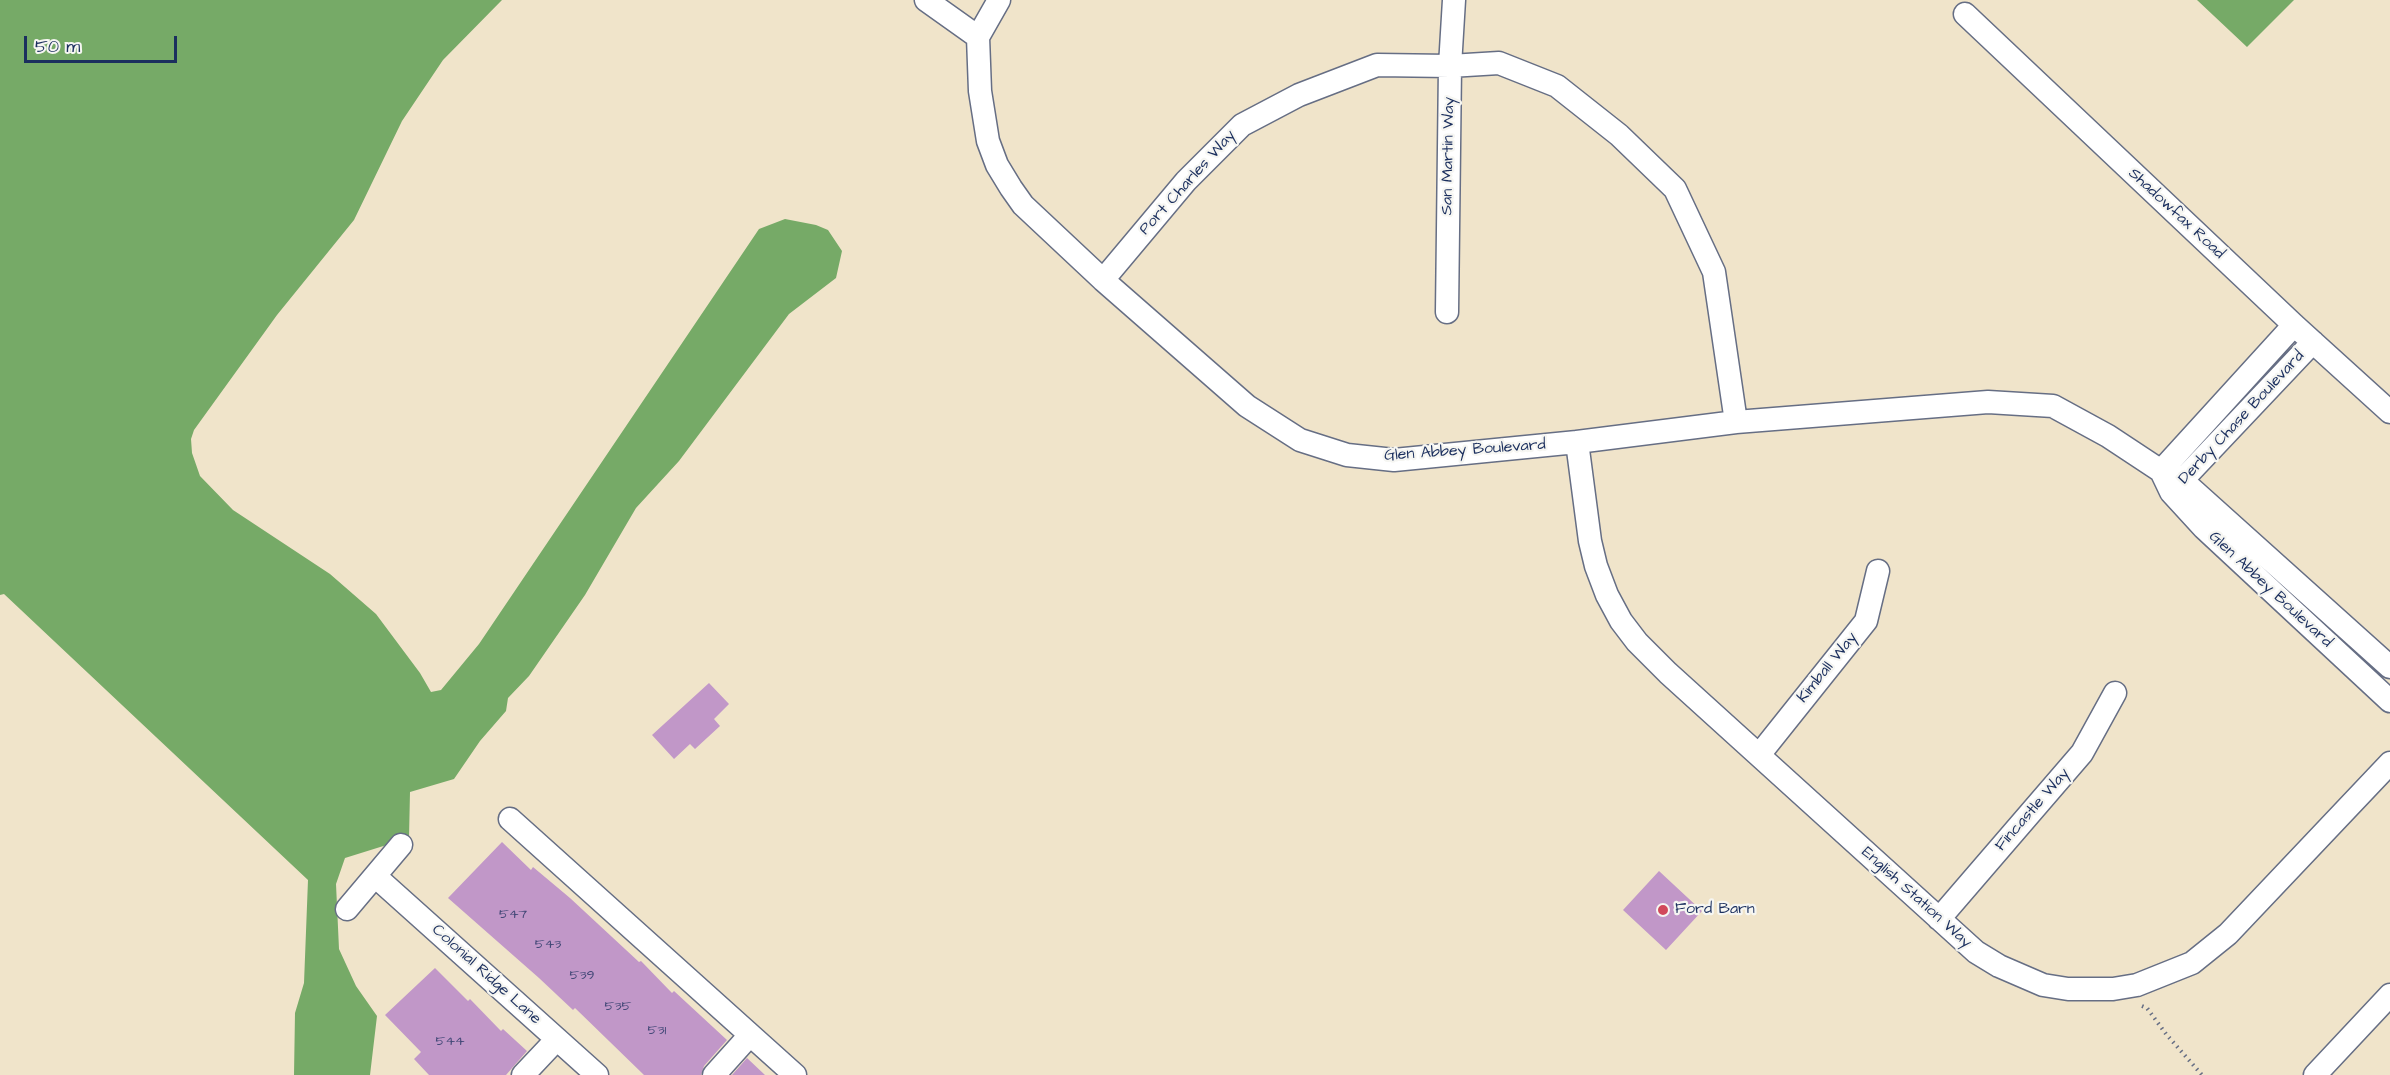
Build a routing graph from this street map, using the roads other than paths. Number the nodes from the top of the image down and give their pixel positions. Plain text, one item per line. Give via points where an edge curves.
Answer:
1 (926, 0) edge
2 (999, 0) edge
3 (1454, 0) edge
4 (1965, 14) dead end
5 (978, 37) junction
6 (1450, 66) junction
7 (1103, 280) junction
8 (1447, 312) dead end
9 (2294, 325) junction
10 (2313, 342) junction
11 (2390, 412) edge
12 (1736, 422) junction
13 (1577, 442) junction
14 (2161, 471) junction
15 (2178, 487) junction
16 (1878, 571) dead end
17 (2390, 667) edge
18 (2115, 693) dead end
19 (2390, 701) edge
20 (1759, 755) junction
21 (2390, 763) edge
22 (510, 819) dead end
23 (402, 845) dead end
24 (375, 876) junction
25 (347, 909) dead end
26 (1939, 919) junction
27 (2390, 995) edge
28 (750, 1035) junction
29 (557, 1039) junction
30 (523, 1075) edge
31 (597, 1075) edge
32 (714, 1075) edge
33 (795, 1075) edge
34 (2315, 1075) edge

1 - 5 street
2 - 5 street
3 - 6 street, San Martin Way
4 - 9 street, Shadowfax Road
5 - 7 street, Glen Abbey Boulevard via 987,141 997,165 1023,205
6 - 7 street, Port Charles Way via 1377,65 1299,95 1242,125 1186,181
6 - 8 street, San Martin Way
6 - 12 street, Port Charles Way via 1499,63 1557,86 1619,135 1675,189 1714,272
7 - 13 street, Glen Abbey Boulevard via 1247,406 1300,440 1347,455 1394,460
9 - 10 street, Shadowfax Road
9 - 14 street, Derby Chase Boulevard
10 - 11 street, Shadowfax Road
10 - 15 street, Derby Chase Boulevard
12 - 13 street, Glen Abbey Boulevard
12 - 14 street, Glen Abbey Boulevard via 1988,402 2053,406
13 - 20 street, English Station Way via 1590,541 1607,595 1621,621 1653,660
14 - 15 street, Glen Abbey Boulevard
15 - 17 street, Glen Abbey Boulevard
15 - 19 street, Glen Abbey Boulevard via 2204,528
16 - 20 street, Kimball Way via 1866,621
18 - 26 street, Fincastle Way via 2082,753
20 - 26 street, English Station Way
21 - 26 street, English Station Way via 2219,942 2192,963 2137,985 2113,990 2043,985 1976,952
22 - 28 street
23 - 24 street
24 - 25 street
24 - 29 street, Colonial Ridge Lane
27 - 34 street
28 - 32 street
28 - 33 street
29 - 30 street
29 - 31 street, Colonial Ridge Lane

